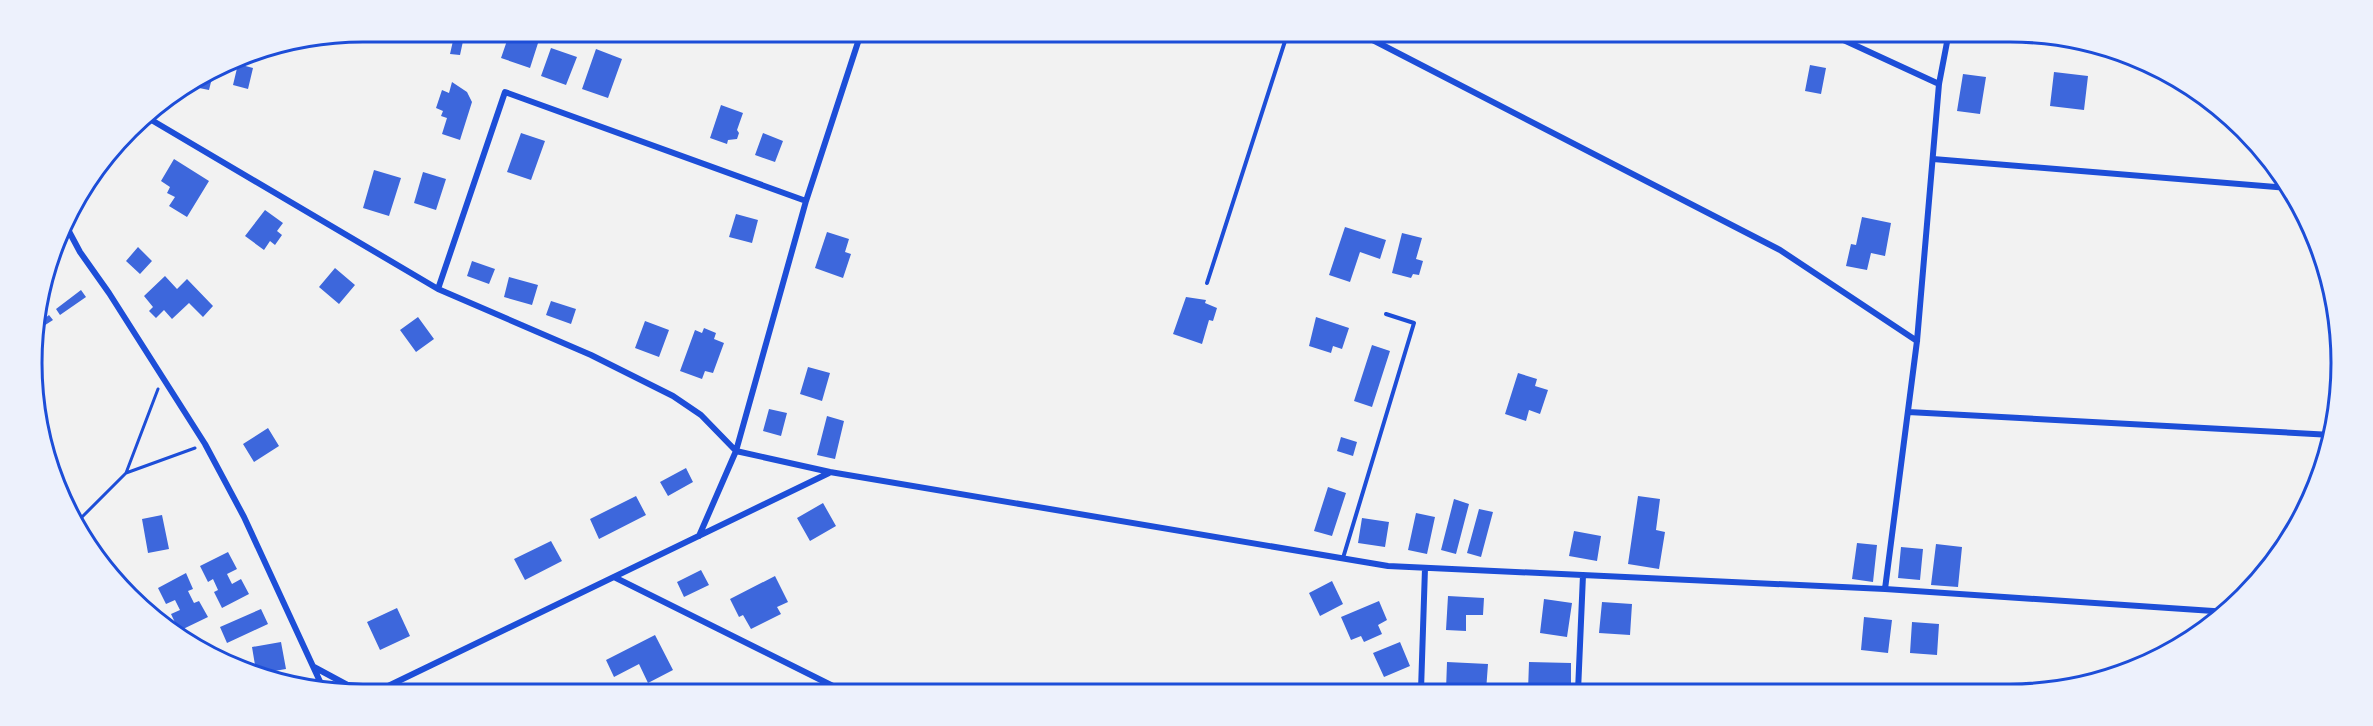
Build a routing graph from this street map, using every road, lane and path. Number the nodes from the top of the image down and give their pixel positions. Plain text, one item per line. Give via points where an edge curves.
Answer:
1 (858, 42) edge
2 (1285, 42) edge
3 (1377, 42) edge
4 (1848, 42) edge
5 (1947, 42) edge
6 (1939, 84) junction
7 (153, 121) edge
8 (1933, 159) junction
9 (2278, 187) edge
10 (806, 201) junction
11 (70, 232) edge
12 (1207, 283) dead end
13 (438, 289) junction
14 (1386, 314) dead end
15 (1917, 341) junction
16 (162, 378) junction
17 (1908, 412) junction
18 (2323, 435) edge
19 (205, 444) junction
20 (736, 451) junction
21 (830, 472) junction
22 (126, 473) junction
23 (82, 517) edge
24 (699, 536) junction
25 (1343, 558) junction
26 (1425, 568) junction
27 (1584, 575) junction
28 (614, 577) junction
29 (1885, 589) junction
30 (2214, 611) edge
31 (314, 667) junction
32 (320, 681) edge
33 (344, 683) edge
34 (402, 684) edge
35 (828, 684) edge
36 (1420, 684) edge
37 (1578, 684) edge

1 - 10 street
2 - 12 lane
3 - 15 street via 1780,250
4 - 6 street
5 - 6 street
6 - 8 street
7 - 13 street
8 - 9 street
8 - 15 street
10 - 13 street via 505,92
10 - 20 street
11 - 16 street
13 - 20 street via 638,376 701,415
14 - 25 lane via 1414,323
15 - 17 street
16 - 19 street
16 - 22 path
17 - 18 street
17 - 29 street
19 - 22 path
19 - 31 street
20 - 21 street
20 - 24 street
21 - 24 street
21 - 25 street
22 - 23 path
24 - 28 street
25 - 26 street
26 - 27 street
26 - 36 street
27 - 29 street
27 - 37 street
28 - 34 street
28 - 35 street
29 - 30 street
31 - 32 street
31 - 33 street

